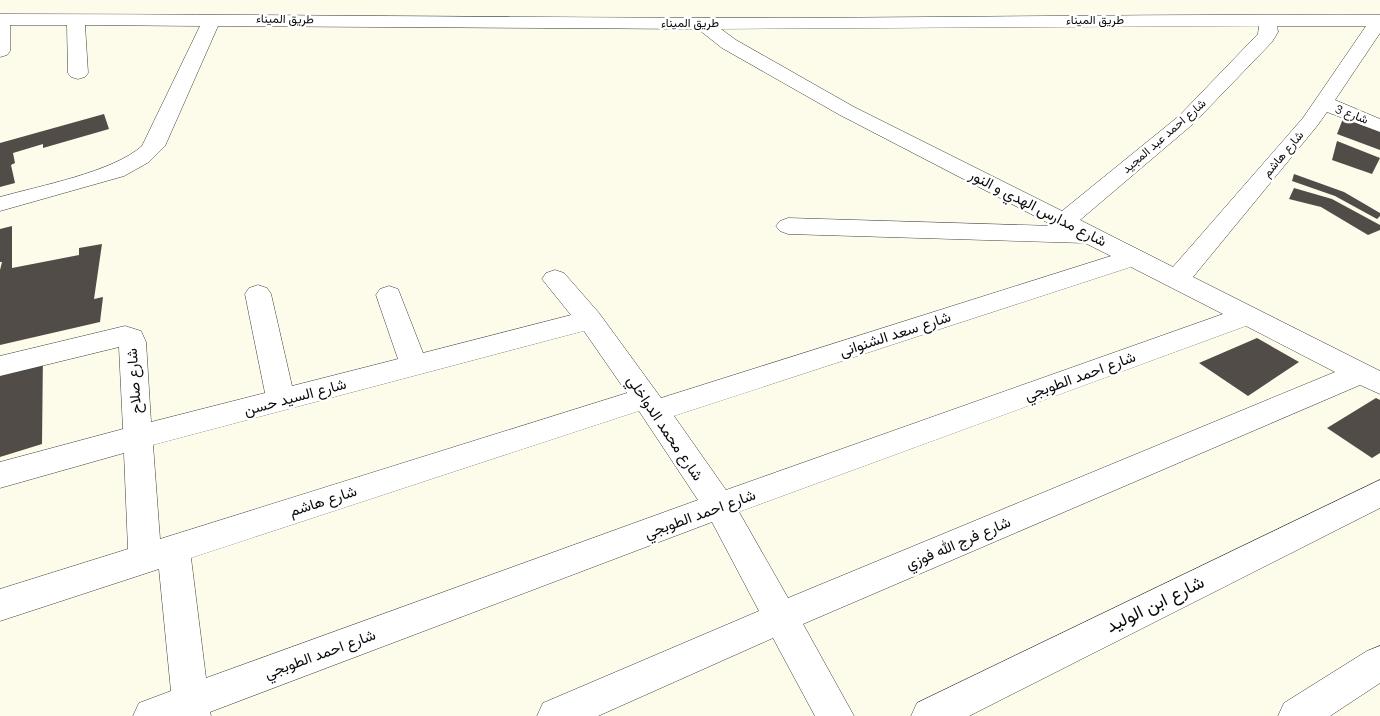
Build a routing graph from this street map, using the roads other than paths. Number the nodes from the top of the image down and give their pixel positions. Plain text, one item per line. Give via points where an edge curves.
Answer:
1 (76, 19) junction
2 (212, 19) junction
3 (1263, 19) junction
4 (1, 20) edge
5 (1379, 21) edge
6 (702, 23) junction
7 (0, 51) edge
8 (78, 73) dead end
9 (1323, 103) junction
10 (1380, 126) edge
11 (0, 204) edge
12 (1064, 221) junction
13 (788, 226) dead end
14 (1091, 235) junction
15 (1134, 257) junction
16 (1177, 278) junction
17 (555, 279) dead end
18 (258, 294) dead end
19 (389, 295) dead end
20 (1249, 315) junction
21 (590, 320) junction
22 (0, 366) edge
23 (414, 366) junction
24 (1371, 378) edge
25 (280, 400) junction
26 (651, 405) junction
27 (138, 437) junction
28 (0, 475) edge
29 (1380, 492) edge
30 (718, 506) junction
31 (159, 554) junction
32 (0, 605) edge
33 (780, 618) junction
34 (1380, 663) edge
35 (191, 709) edge
36 (1302, 715) edge
37 (152, 716) edge
38 (556, 716) edge
39 (835, 716) edge
40 (930, 716) edge

1 - 2 street, طريق الميناء
1 - 4 street, طريق الميناء
1 - 8 street
2 - 6 street, طريق الميناء
2 - 11 street via 154,146 146,155 116,170
3 - 5 street, طريق الميناء
3 - 6 street, طريق الميناء
3 - 12 street, شارع احمد عبد المجيد via 1269,32 1265,38 1186,120
4 - 7 street
5 - 9 street, شارع هاشم
6 - 12 street, شارع مدارس الهدي و النور via 730,44 847,110
9 - 10 street, شارع 3
9 - 16 street, شارع هاشم
12 - 14 street, شارع مدارس الهدي و النور
13 - 14 street
14 - 15 street, شارع مدارس الهدي و النور
15 - 16 street, شارع مدارس الهدي و النور
15 - 26 street, شارع سعد الشنوانى
16 - 20 street, شارع مدارس الهدي و النور
17 - 21 street, شارع محمد الدواخلي
18 - 25 street
19 - 23 street
20 - 24 street, شارع مدارس الهدي و النور
20 - 30 street, شارع احمد الطوبجي
21 - 23 street, شارع السيد حسن
21 - 26 street, شارع محمد الدواخلي
22 - 27 street, شارع صلاح via 125,336 130,338
23 - 25 street, شارع السيد حسن
24 - 33 street, شارع فرج الله فوزي
25 - 27 street, شارع السيد حسن
26 - 30 street, شارع محمد الدواخلي
26 - 31 street, شارع هاشم
27 - 28 street, شارع السيد حسن
27 - 31 street, شارع صلاح
29 - 40 street, شارع ابن الوليد
30 - 33 street, شارع محمد الدواخلي
30 - 35 street, شارع احمد الطوبجي
31 - 32 street, شارع هاشم
31 - 35 street, شارع صلاح
33 - 38 street, شارع فرج الله فوزي
33 - 39 street, شارع محمد الدواخلي
34 - 36 street
35 - 37 street, شارع احمد الطوبجي

